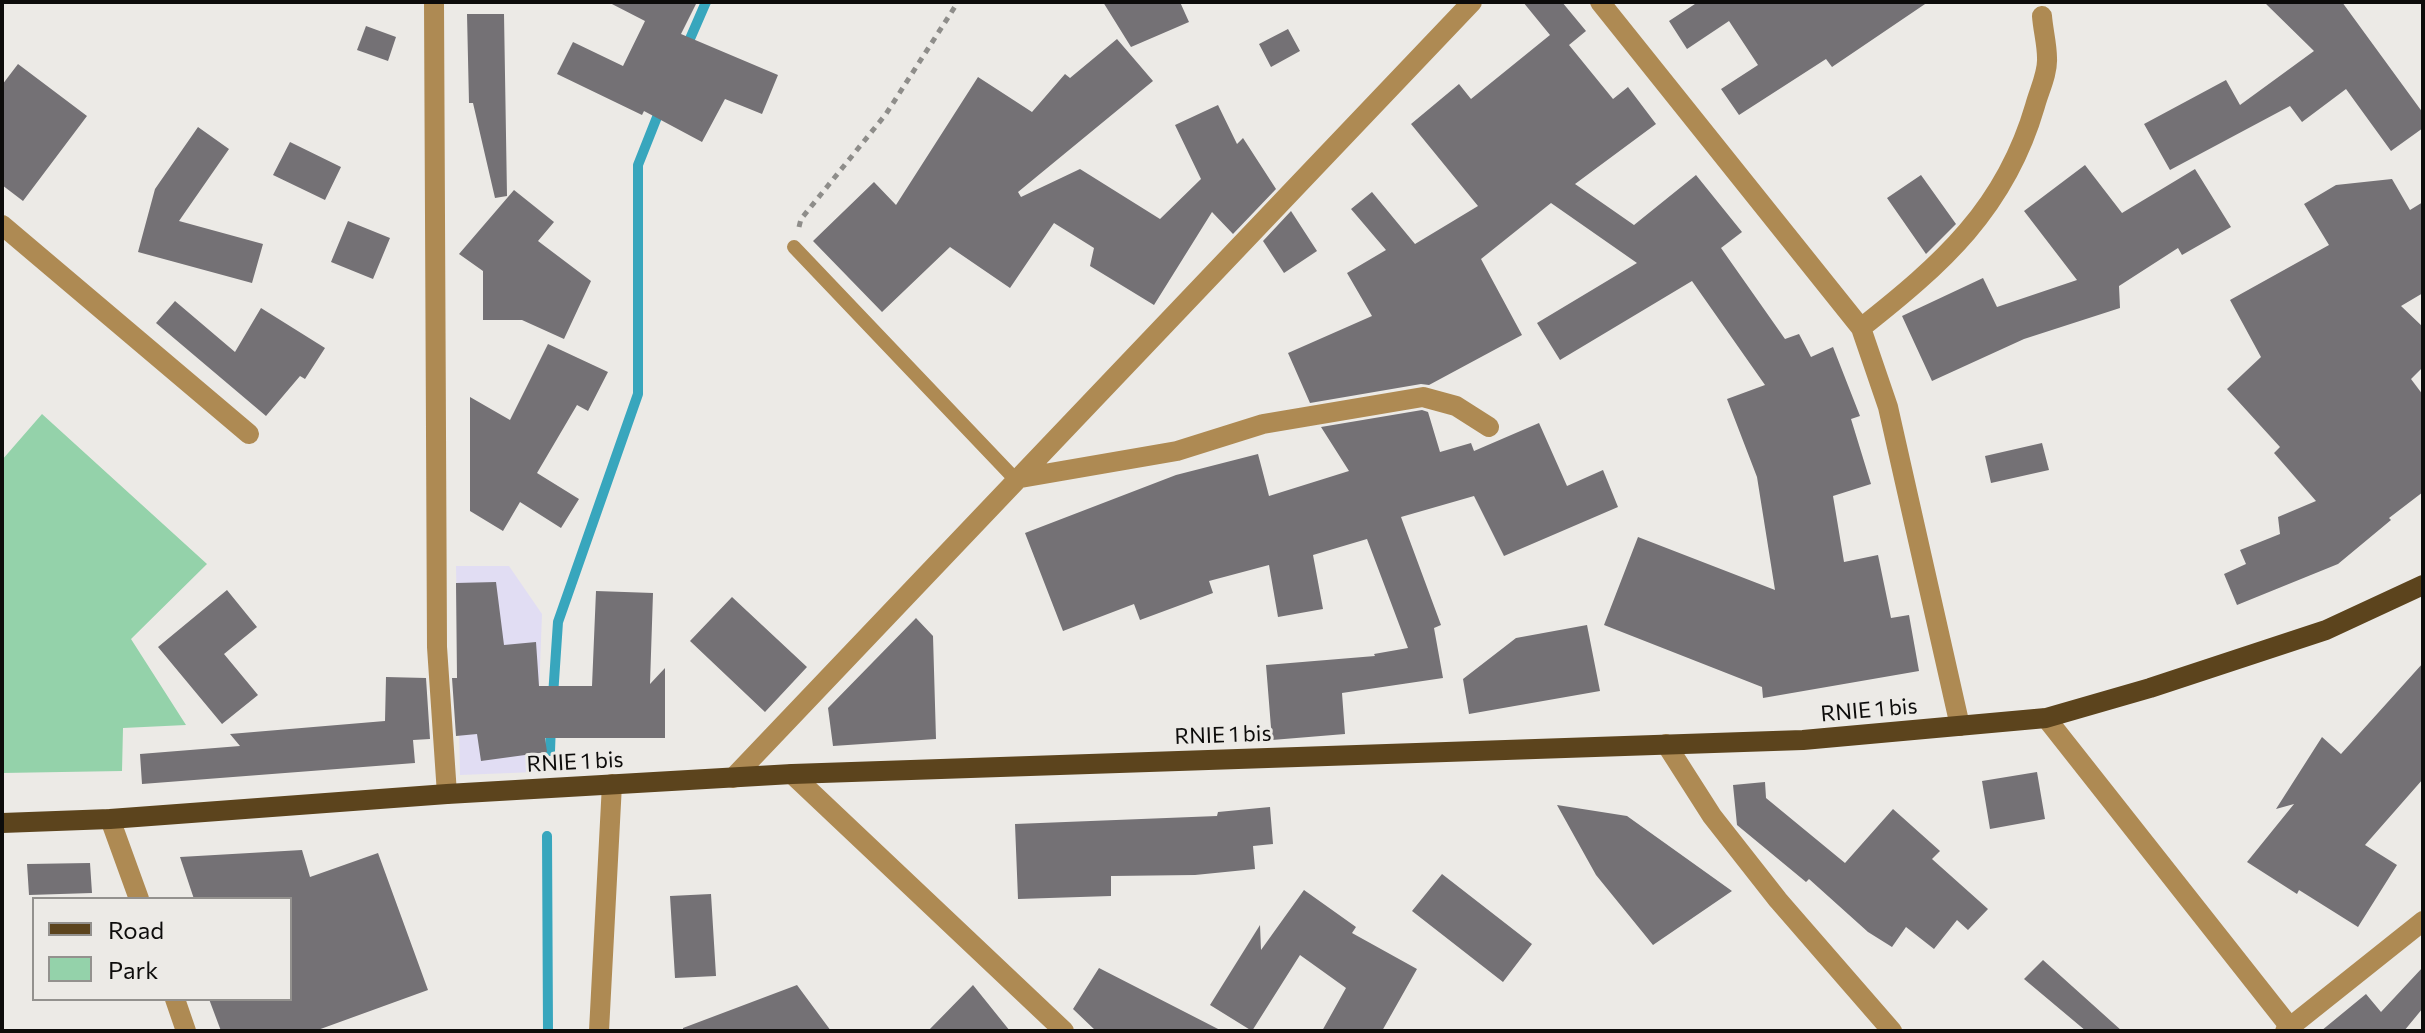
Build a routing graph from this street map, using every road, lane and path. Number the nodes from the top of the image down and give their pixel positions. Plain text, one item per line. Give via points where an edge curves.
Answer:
1 (434, 2) edge
2 (958, 2) edge
3 (1472, 2) edge
4 (1600, 2) edge
5 (2042, 16) dead end
6 (2, 225) edge
7 (794, 247) joint
8 (1861, 328) junction
9 (1489, 427) dead end
10 (249, 434) dead end
11 (1015, 479) junction
12 (2423, 585) edge
13 (2046, 718) junction
14 (1960, 726) junction
15 (1666, 744) junction
16 (792, 774) junction
17 (733, 778) junction
18 (612, 784) junction
19 (447, 794) junction
20 (110, 819) junction
21 (2, 823) edge
22 (138, 897) edge
23 (2423, 921) edge
24 (176, 1001) edge
25 (1883, 1028) edge
26 (2289, 1030) edge
27 (186, 1031) edge
28 (599, 1031) edge
29 (1064, 1031) edge

1 - 19 street via 437,647
2 - 7 path via 886,114 801,219
3 - 11 street
4 - 8 street
5 - 8 street via 2048,62 2032,117 1992,201 1925,276
6 - 10 street
7 - 11 lane
8 - 14 street via 1888,407
9 - 11 street via 1456,406 1423,397 1263,424 1177,451
11 - 17 street
12 - 13 main road, RNIE 1 bis via 2326,630
13 - 14 main road, RNIE 1 bis
13 - 26 street
14 - 15 main road, RNIE 1 bis via 1803,740
15 - 16 main road, RNIE 1 bis
15 - 25 street via 1712,816
16 - 17 main road, RNIE 1 bis
16 - 29 street
17 - 18 main road, RNIE 1 bis
18 - 19 main road, RNIE 1 bis
18 - 28 street
19 - 20 main road, RNIE 1 bis
20 - 21 main road, RNIE 1 bis
20 - 22 street
23 - 26 street
24 - 27 street

